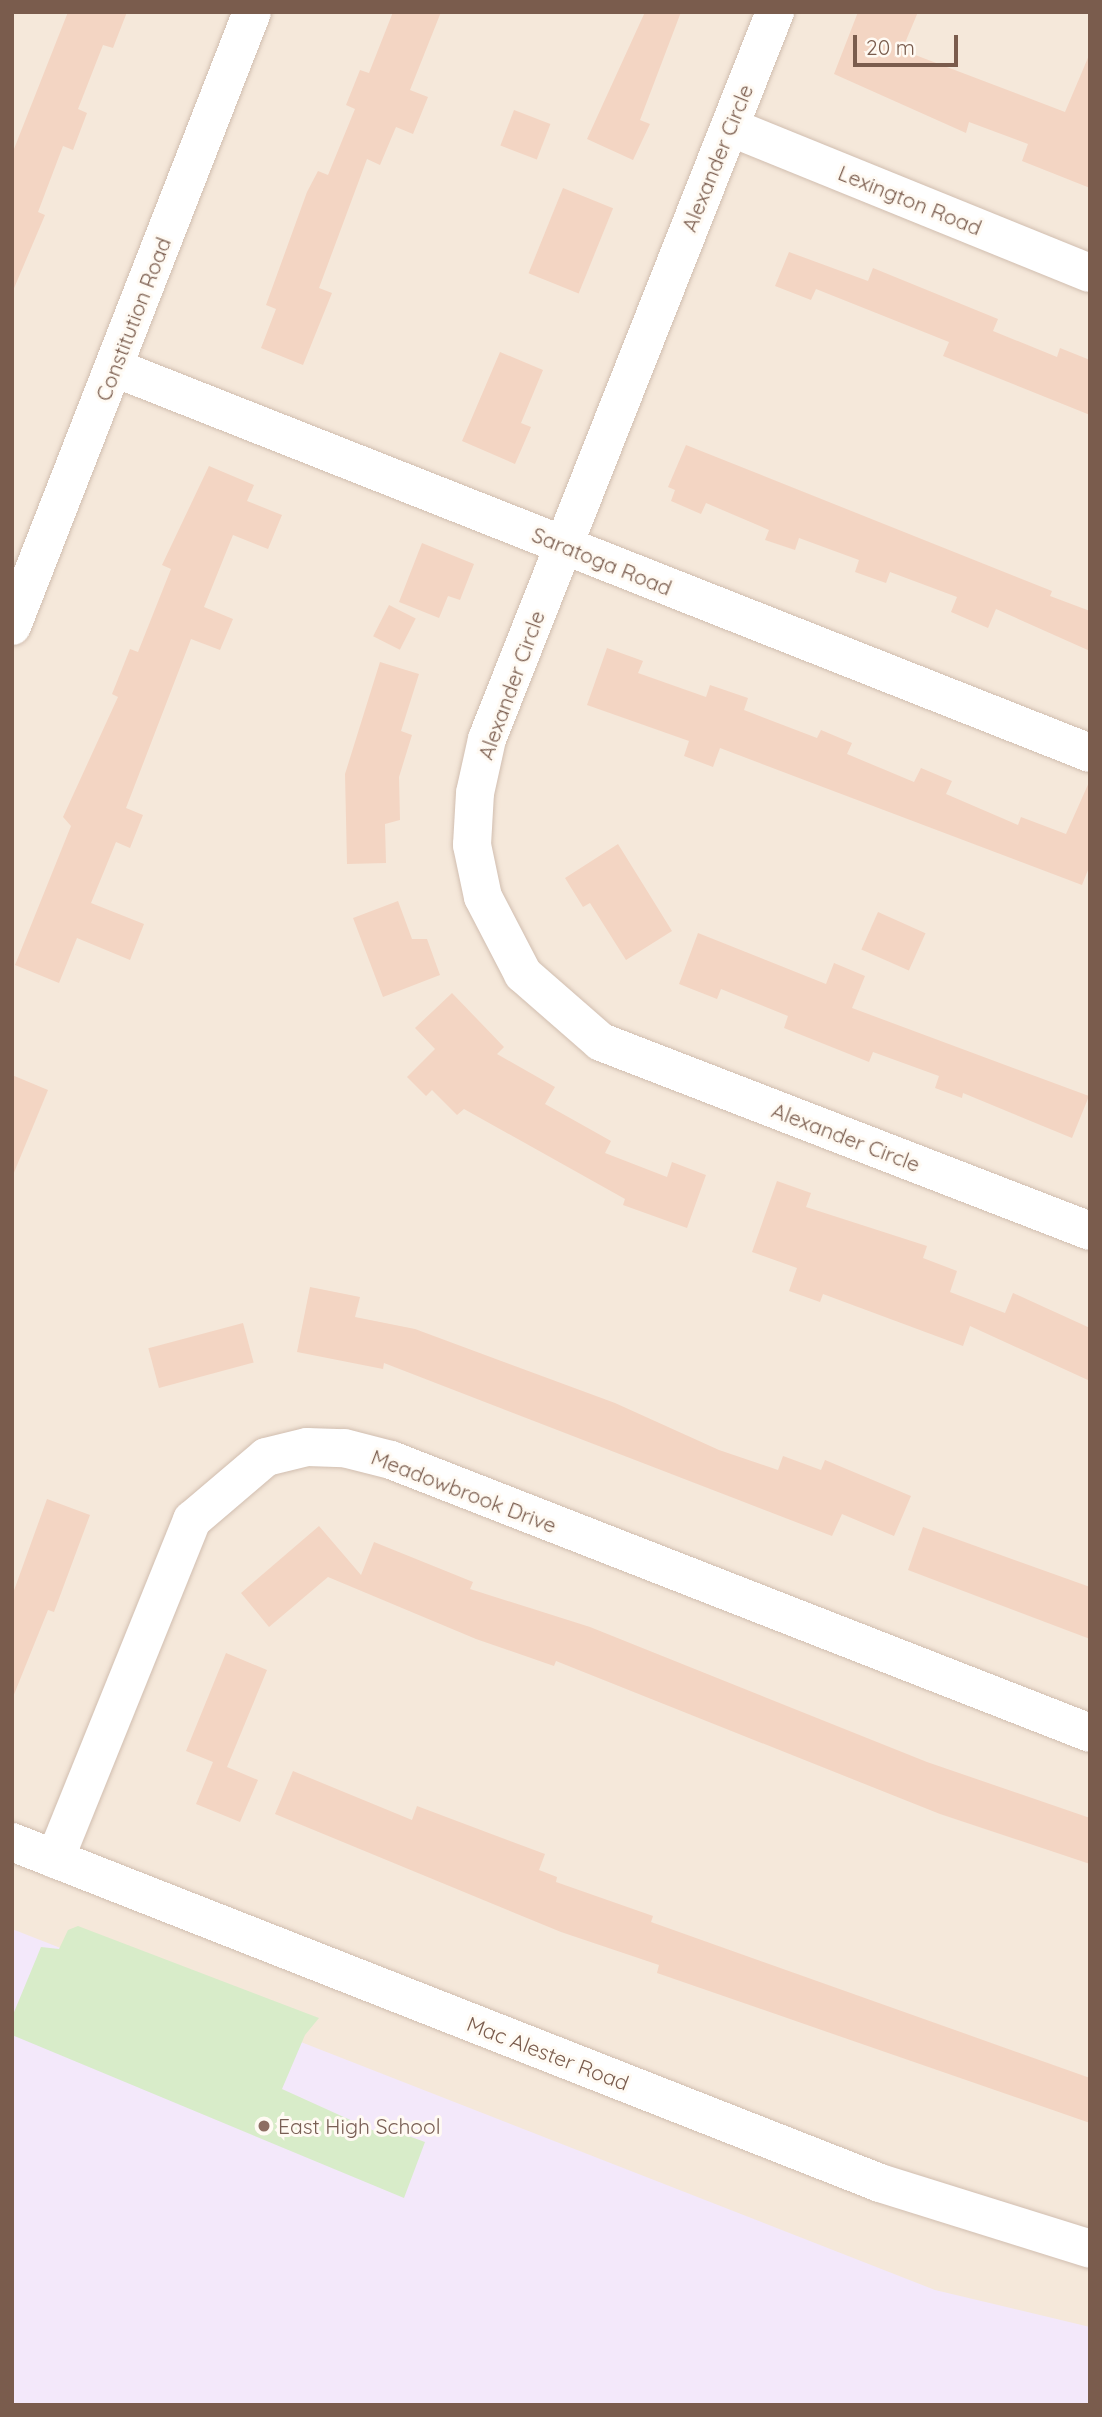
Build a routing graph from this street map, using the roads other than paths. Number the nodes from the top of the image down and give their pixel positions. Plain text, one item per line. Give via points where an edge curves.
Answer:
1 (252, 12) edge
2 (775, 12) edge
3 (730, 127) junction
4 (1090, 273) edge
5 (114, 368) junction
6 (563, 545) junction
7 (12, 626) edge
8 (1090, 753) edge
9 (1090, 1231) edge
10 (1090, 1732) edge
11 (12, 1842) edge
12 (55, 1859) junction
13 (1090, 2249) edge

1 - 5 street, Constitution Road
2 - 3 street, Alexander Circle
3 - 4 street, Lexington Road
3 - 6 street, Alexander Circle
5 - 6 street, Saratoga Road
5 - 7 street, Constitution Road
6 - 8 street, Saratoga Road
6 - 9 street, Alexander Circle via 487,739 475,793 472,845 483,897 523,974 601,1042
10 - 12 street, Meadowbrook Drive via 391,1460 344,1448 307,1447 266,1457 192,1520
11 - 12 street, Mac Alester Road
12 - 13 street, Mac Alester Road via 880,2183

